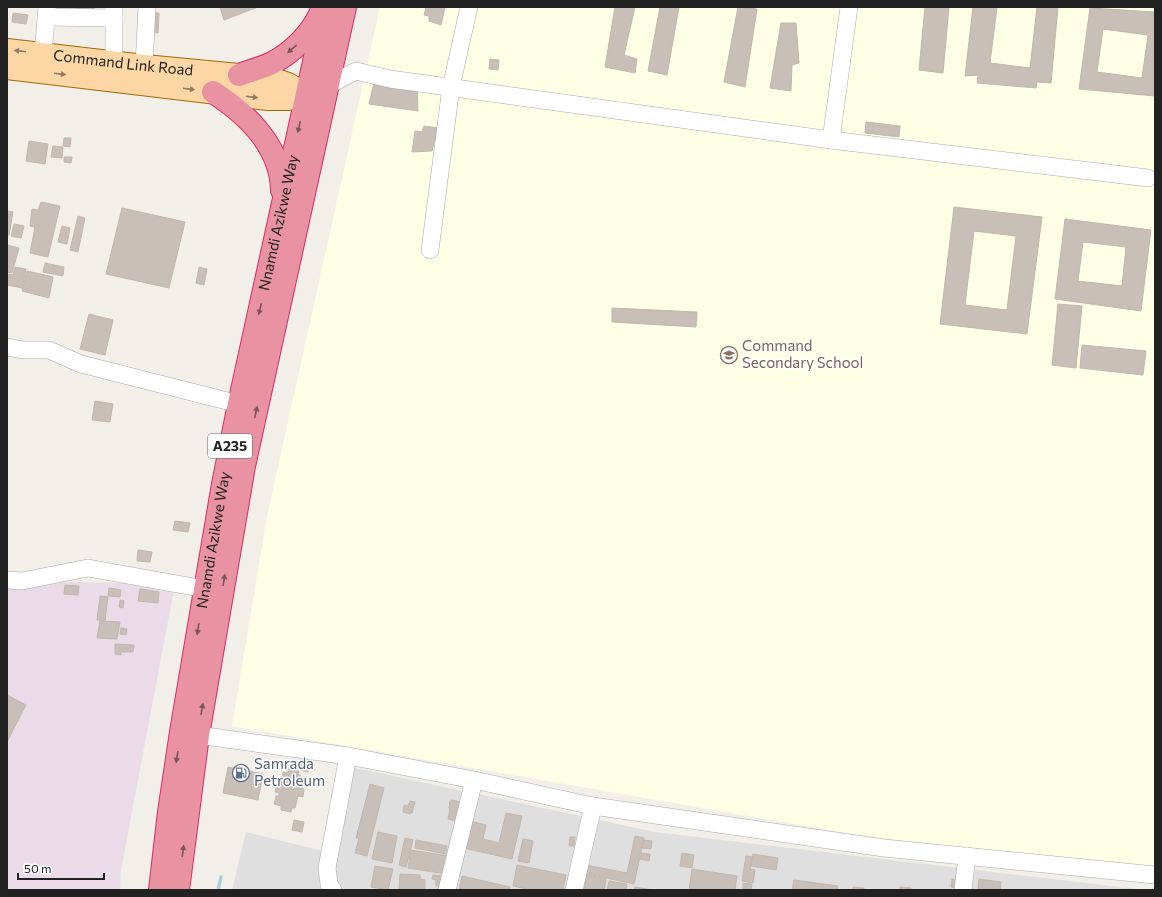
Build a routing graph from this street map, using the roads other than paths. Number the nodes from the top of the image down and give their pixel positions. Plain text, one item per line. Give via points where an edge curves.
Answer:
1 (147, 7) edge
2 (323, 7) edge
3 (326, 7) edge
4 (344, 7) edge
5 (469, 7) edge
6 (849, 7) edge
7 (46, 12) edge
8 (114, 13) edge
9 (337, 42) junction
10 (7, 50) edge
11 (43, 54) junction
12 (114, 62) junction
13 (144, 66) junction
14 (7, 68) edge
15 (239, 75) junction
16 (327, 86) junction
17 (451, 87) junction
18 (213, 92) junction
19 (306, 95) junction
20 (317, 134) junction
21 (831, 140) junction
22 (1148, 178) dead end
23 (280, 218) junction
24 (430, 250) dead end
25 (7, 347) edge
26 (239, 404) junction
27 (7, 580) edge
28 (205, 589) junction
29 (198, 735) junction
30 (348, 756) junction
31 (474, 780) junction
32 (593, 806) junction
33 (967, 856) junction
34 (1155, 875) edge
35 (160, 890) edge
36 (178, 890) edge
37 (333, 890) edge
38 (447, 890) edge
39 (574, 890) edge
40 (963, 890) edge

1 - 13 street
2 -> 15 highway via 307,35 291,50 272,63
3 - 19 highway, Nnamdi Azikwe Way / A235
4 - 9 highway, Nnamdi Azikwe Way / A235
5 - 17 street
6 - 21 street
7 - 8 street
7 - 11 street
8 - 12 street
9 - 16 highway, Nnamdi Azikwe Way / A235
9 - 19 main road via 325,71
11 -> 10 main road, Command Link Road
11 - 12 main road, Command Link Road
12 - 13 main road, Command Link Road
13 - 15 main road, Command Link Road
14 -> 18 main road, Command Link Road
15 - 19 main road, Command Link Road via 277,80
16 - 17 street via 356,71
16 - 20 highway, Nnamdi Azikwe Way / A235
17 - 21 street
17 - 24 street
18 -> 19 main road, Command Link Road via 274,99
18 - 23 highway via 246,118 270,148 278,164 282,182
19 - 20 main road via 315,116
19 -> 23 highway, Nnamdi Azikwe Way / A235
29 -> 20 highway, Nnamdi Azikwe Way / A235 via 244,466
21 - 22 street
23 -> 26 highway, Nnamdi Azikwe Way / A235
25 - 26 street via 49,350 81,364
26 - 28 highway, Nnamdi Azikwe Way / A235
27 - 28 street via 22,581 88,568
28 -> 35 highway, Nnamdi Azikwe Way / A235 via 173,783
29 - 30 street
36 -> 29 highway, Nnamdi Azikwe Way / A235
30 - 31 street
30 - 37 street via 327,868 329,884
31 - 32 street
31 - 38 street
32 - 33 street via 884,848
32 - 39 street
33 - 34 street
33 - 40 street

